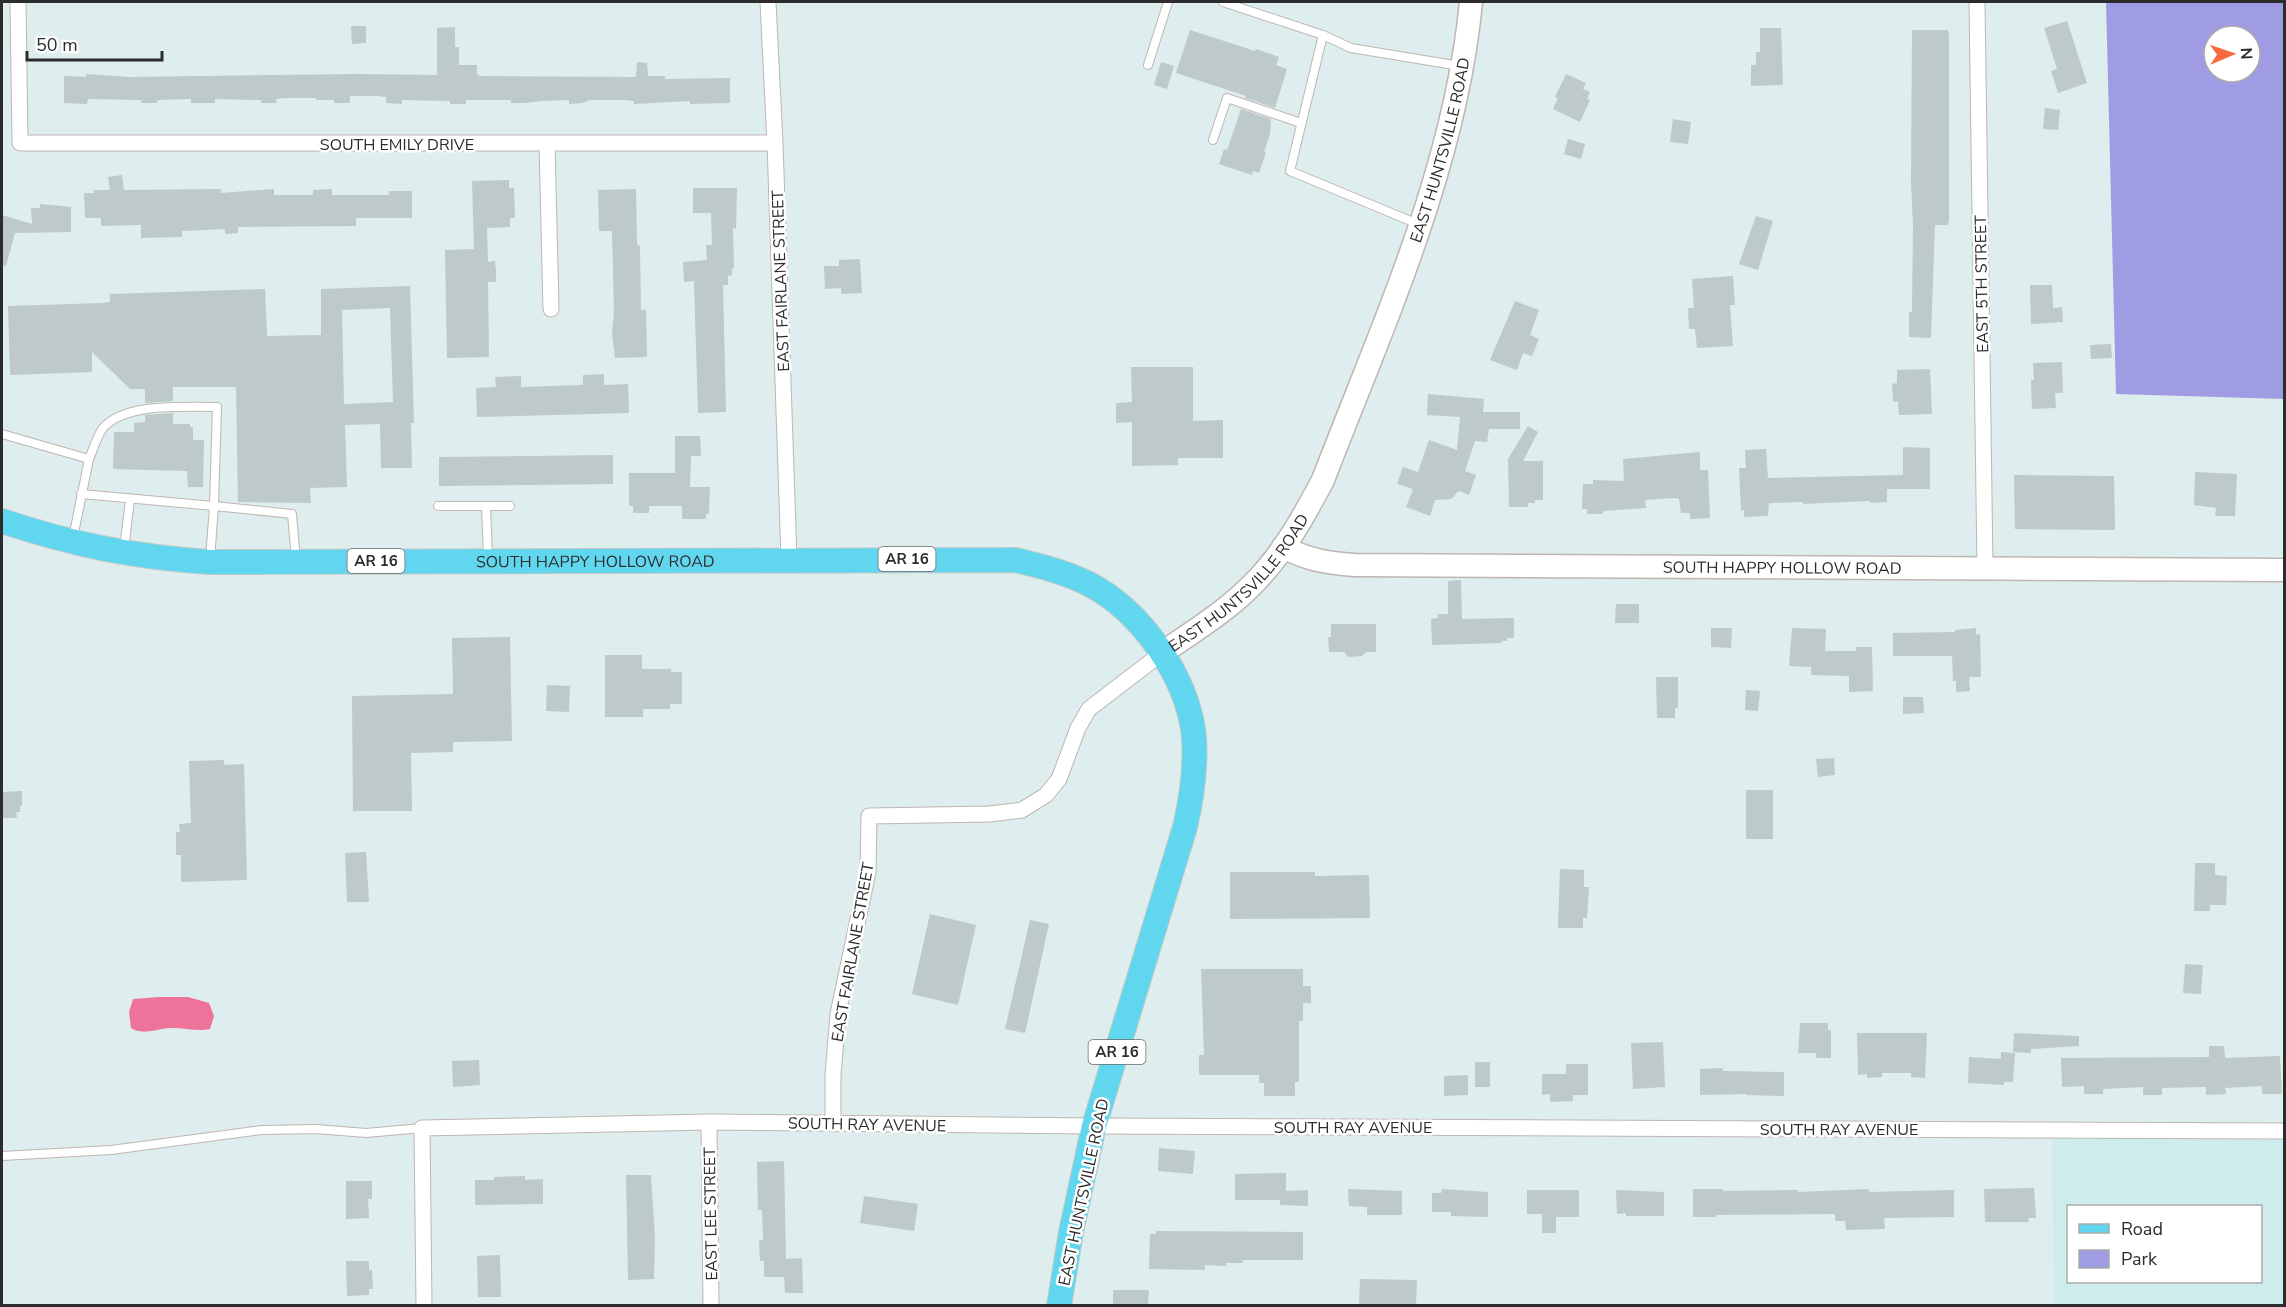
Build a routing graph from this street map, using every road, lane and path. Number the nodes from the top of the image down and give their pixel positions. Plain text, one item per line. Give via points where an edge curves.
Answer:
1 (18, 2) edge
2 (768, 2) edge
3 (1168, 2) edge
4 (1223, 2) edge
5 (1471, 2) edge
6 (1977, 2) edge
7 (1323, 35) junction
8 (1148, 65) dead end
9 (1462, 67) junction
10 (1301, 123) junction
11 (1213, 140) dead end
12 (775, 143) junction
13 (547, 144) junction
14 (1421, 225) junction
15 (551, 309) dead end
16 (2, 434) edge
17 (89, 459) junction
18 (81, 494) junction
19 (130, 500) junction
20 (214, 506) junction
21 (438, 506) dead end
22 (486, 506) junction
23 (510, 506) dead end
24 (2, 521) edge
25 (72, 542) junction
26 (1283, 547) junction
27 (124, 554) junction
28 (789, 560) junction
29 (296, 561) junction
30 (488, 561) junction
31 (210, 562) junction
32 (1985, 567) junction
33 (2284, 570) edge
34 (1162, 653) junction
35 (710, 1122) junction
36 (833, 1124) junction
37 (1094, 1126) junction
38 (422, 1128) junction
39 (2284, 1131) edge
40 (2, 1156) edge
41 (424, 1305) edge
42 (711, 1305) edge
43 (1059, 1305) edge

1 - 13 street, SOUTH EMILY DRIVE via 20,143
2 - 12 street, EAST FAIRLANE STREET
3 - 8 lane
4 - 7 lane
5 - 9 street, EAST HUNTSVILLE ROAD
6 - 32 street, EAST 5TH STREET
7 - 9 lane via 1351,48
7 - 10 lane
9 - 14 street, EAST HUNTSVILLE ROAD via 1441,160
10 - 11 lane via 1227,98
10 - 14 lane via 1290,171
12 - 13 street, SOUTH EMILY DRIVE
12 - 28 street, EAST FAIRLANE STREET
13 - 15 street
14 - 26 street, EAST HUNTSVILLE ROAD via 1323,480
16 - 17 lane
17 - 18 lane
17 - 20 lane via 103,428 118,418 138,410 217,407
18 - 19 lane
18 - 25 lane
19 - 20 lane
19 - 27 lane
20 - 29 lane via 292,514
20 - 31 lane
21 - 22 lane
22 - 23 lane
22 - 30 lane
24 - 25 main road, SOUTH HAPPY HOLLOW ROAD / AR 16
25 - 27 main road, SOUTH HAPPY HOLLOW ROAD / AR 16
26 - 32 street, SOUTH HAPPY HOLLOW ROAD via 1304,558 1355,565
26 - 34 street, EAST HUNTSVILLE ROAD via 1255,582 1225,609
27 - 31 main road, SOUTH HAPPY HOLLOW ROAD / AR 16
28 - 30 main road, SOUTH HAPPY HOLLOW ROAD / AR 16
28 - 34 main road, SOUTH HAPPY HOLLOW ROAD / AR 16 via 975,558 1015,560 1058,570 1117,602
29 - 30 main road, SOUTH HAPPY HOLLOW ROAD / AR 16
29 - 31 main road, SOUTH HAPPY HOLLOW ROAD / AR 16
32 - 33 street, SOUTH HAPPY HOLLOW ROAD
34 - 36 street, EAST FAIRLANE STREET via 1089,710 1059,779 1046,795 1022,810 869,816 868,872 836,1035
34 - 37 main road, EAST HUNTSVILLE ROAD / AR 16 via 1184,697 1194,735 1193,787 1185,827
35 - 36 street, SOUTH RAY AVENUE
35 - 38 street, SOUTH RAY AVENUE
35 - 42 street, EAST LEE STREET
36 - 37 street, SOUTH RAY AVENUE
37 - 39 street, SOUTH RAY AVENUE
37 - 43 main road, EAST HUNTSVILLE ROAD / AR 16
38 - 40 lane via 366,1133 262,1130 111,1150
38 - 41 street

